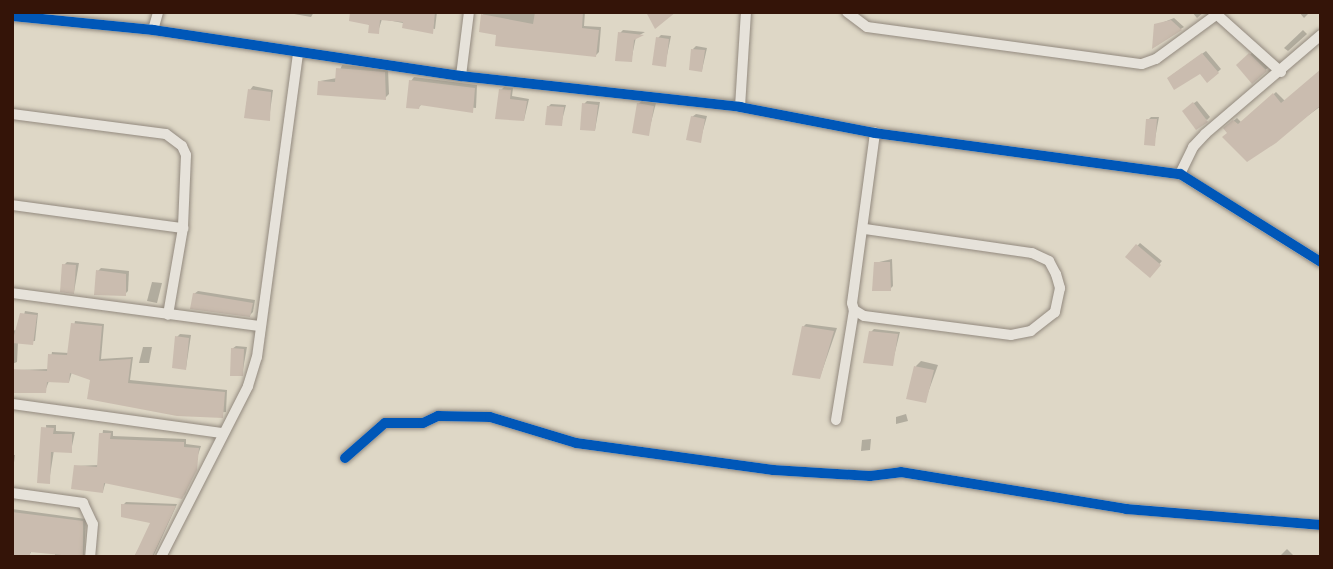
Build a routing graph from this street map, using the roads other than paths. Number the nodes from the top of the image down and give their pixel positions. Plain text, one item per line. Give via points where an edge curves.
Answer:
1 (158, 12) edge
2 (469, 12) edge
3 (746, 12) edge
4 (847, 12) edge
5 (1215, 14) edge
6 (12, 16) edge
7 (153, 30) junction
8 (1321, 35) edge
9 (298, 55) junction
10 (1281, 72) junction
11 (461, 76) junction
12 (740, 107) junction
13 (12, 114) edge
14 (876, 133) junction
15 (1180, 174) junction
16 (12, 205) edge
17 (183, 228) junction
18 (865, 229) junction
19 (1321, 262) edge
20 (12, 293) edge
21 (854, 310) junction
22 (168, 315) junction
23 (260, 326) junction
24 (12, 404) edge
25 (836, 419) dead end
26 (222, 433) junction
27 (345, 458) dead end
28 (12, 493) edge
29 (1321, 525) edge
30 (90, 557) edge
31 (161, 557) edge

1 - 7 street
2 - 11 street
3 - 12 street
4 - 5 street via 867,27 1142,64 1156,59
5 - 10 street
6 - 7 street
7 - 9 street
8 - 10 street
9 - 11 street
9 - 23 street
10 - 15 street via 1205,134
11 - 12 street
12 - 14 street
13 - 17 street via 176,139 186,155
14 - 15 street
14 - 18 street
15 - 19 street
16 - 17 street
17 - 22 street
18 - 21 street
18 - 21 street via 1032,253 1049,261 1060,288 1055,312 1031,331 1010,335 864,316
20 - 22 street
21 - 25 street
22 - 23 street
23 - 26 street via 248,386
24 - 26 street
26 - 31 street
27 - 29 street via 385,423 423,423 438,416 489,417 576,443 773,470 870,476 901,472 1126,509
28 - 30 street via 83,503 93,524

